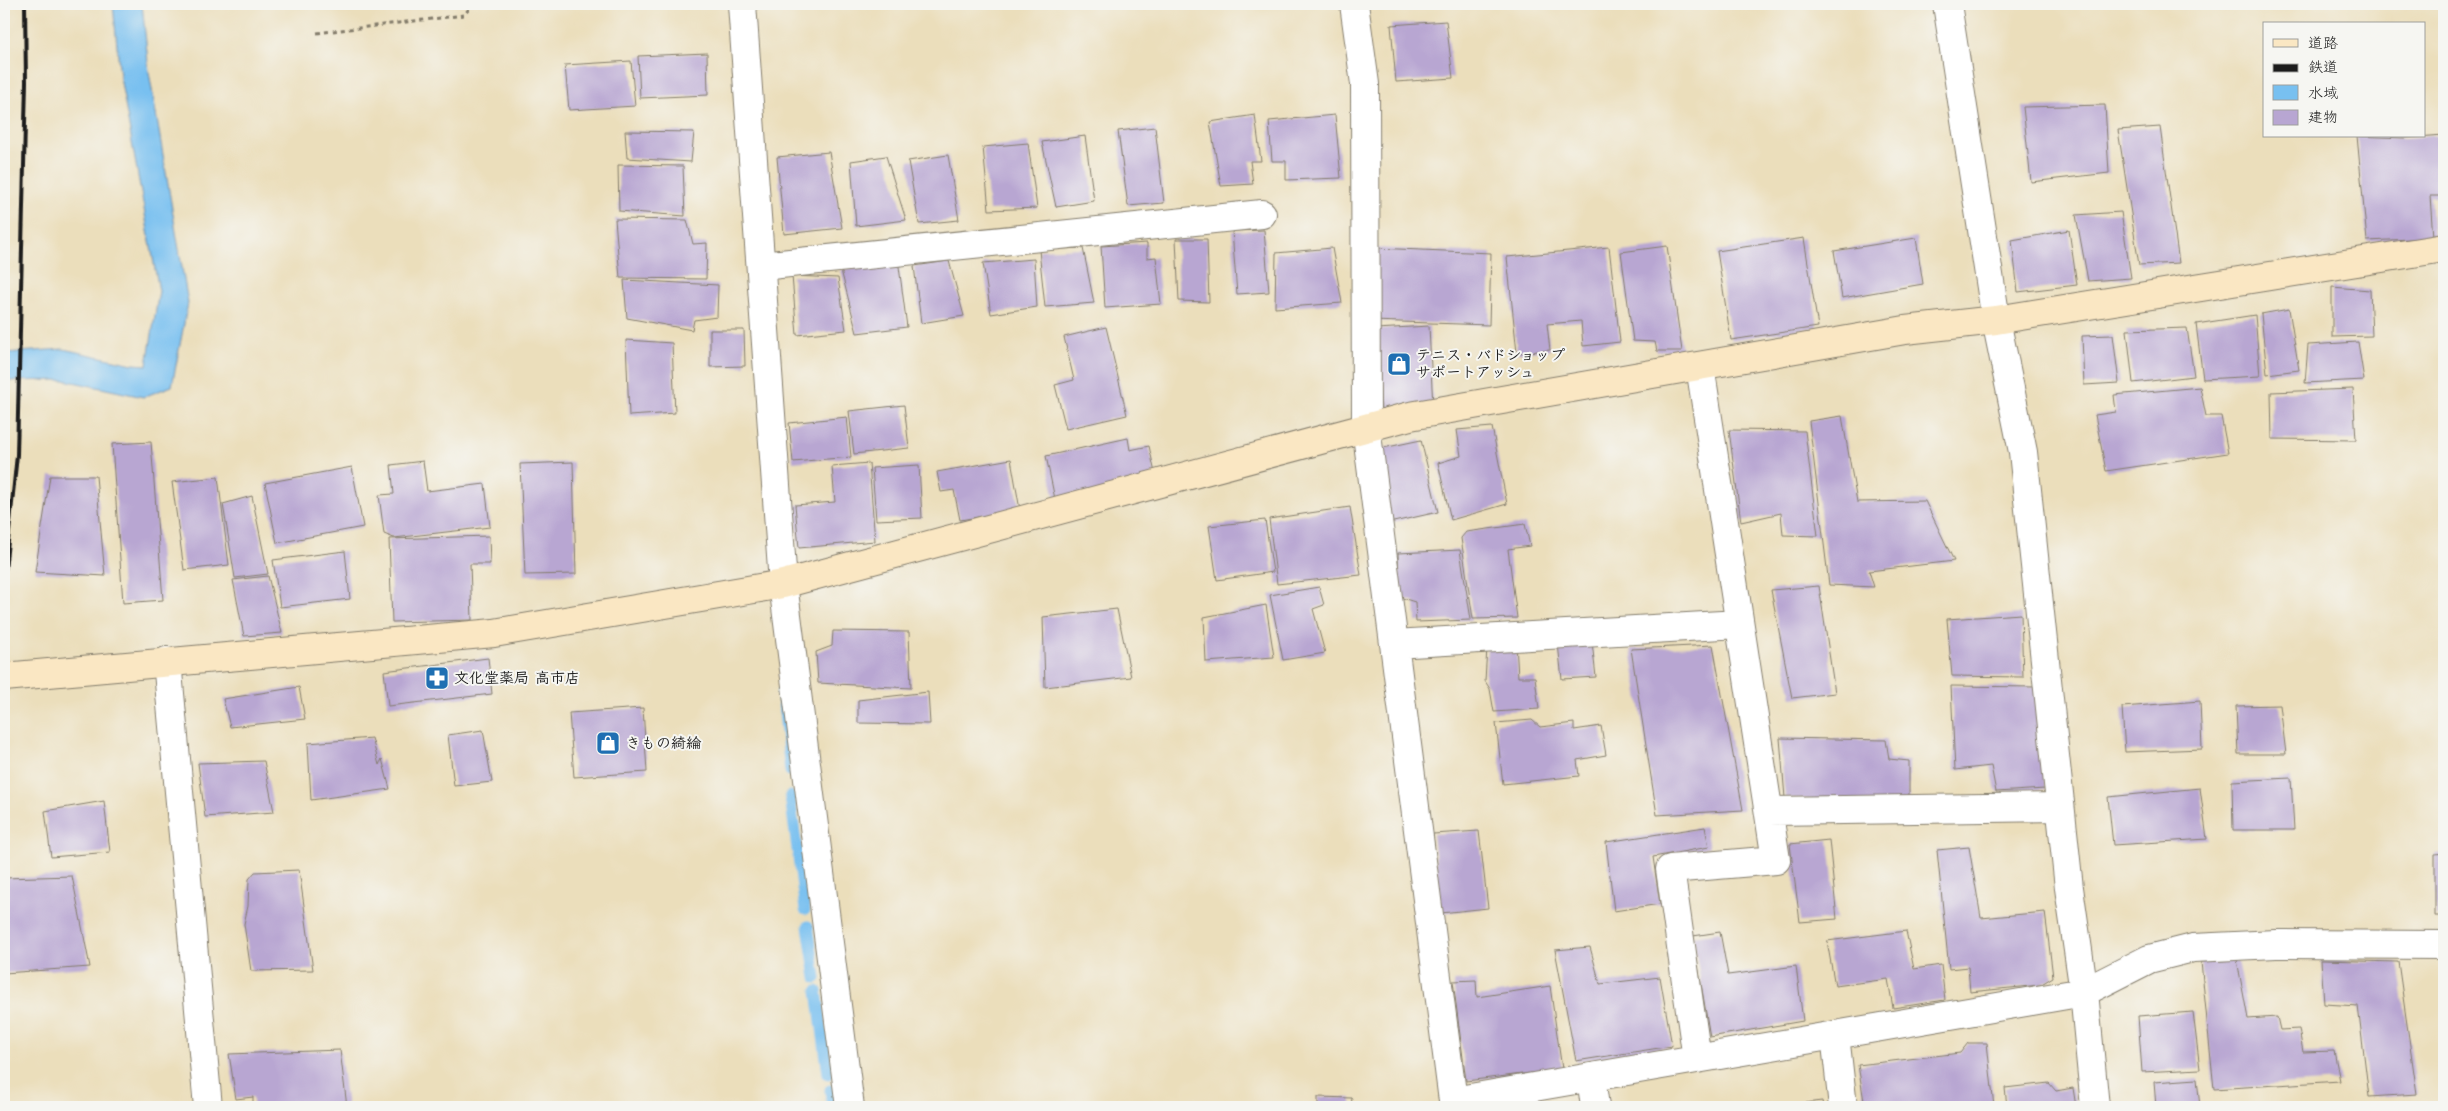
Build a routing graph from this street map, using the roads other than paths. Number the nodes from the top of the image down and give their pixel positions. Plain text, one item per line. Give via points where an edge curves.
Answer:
1 (742, 4) edge
2 (1354, 4) edge
3 (1947, 4) edge
4 (1262, 214) dead end
5 (2444, 248) edge
6 (761, 266) junction
7 (1996, 320) junction
8 (1700, 366) junction
9 (1366, 427) junction
10 (783, 584) junction
11 (1739, 624) junction
12 (1394, 644) junction
13 (167, 661) junction
14 (4, 677) edge
15 (2060, 807) junction
16 (1769, 811) junction
17 (2444, 945) edge
18 (2084, 992) junction
19 (1835, 1035) junction
20 (1697, 1059) junction
21 (1591, 1077) junction
22 (1454, 1104) edge
23 (208, 1107) edge
24 (850, 1107) edge
25 (1595, 1107) edge
26 (1843, 1107) edge
27 (2095, 1107) edge

1 - 6 street
2 - 9 street via 1365,84
3 - 7 street
4 - 6 street
5 - 7 street
6 - 10 street
7 - 8 street via 1905,330
7 - 15 street via 2024,452
8 - 9 street via 1410,416
8 - 11 street
9 - 10 street
9 - 12 street
10 - 13 street via 494,633
10 - 24 street
11 - 12 street
11 - 16 street
12 - 22 street
13 - 14 street
13 - 23 street
15 - 16 street
15 - 18 street
16 - 20 street via 1776,860 1670,869
17 - 18 street via 2276,944 2193,948 2149,959
18 - 19 street
18 - 27 street
19 - 20 street
19 - 26 street
20 - 21 street
21 - 22 street
21 - 25 street

